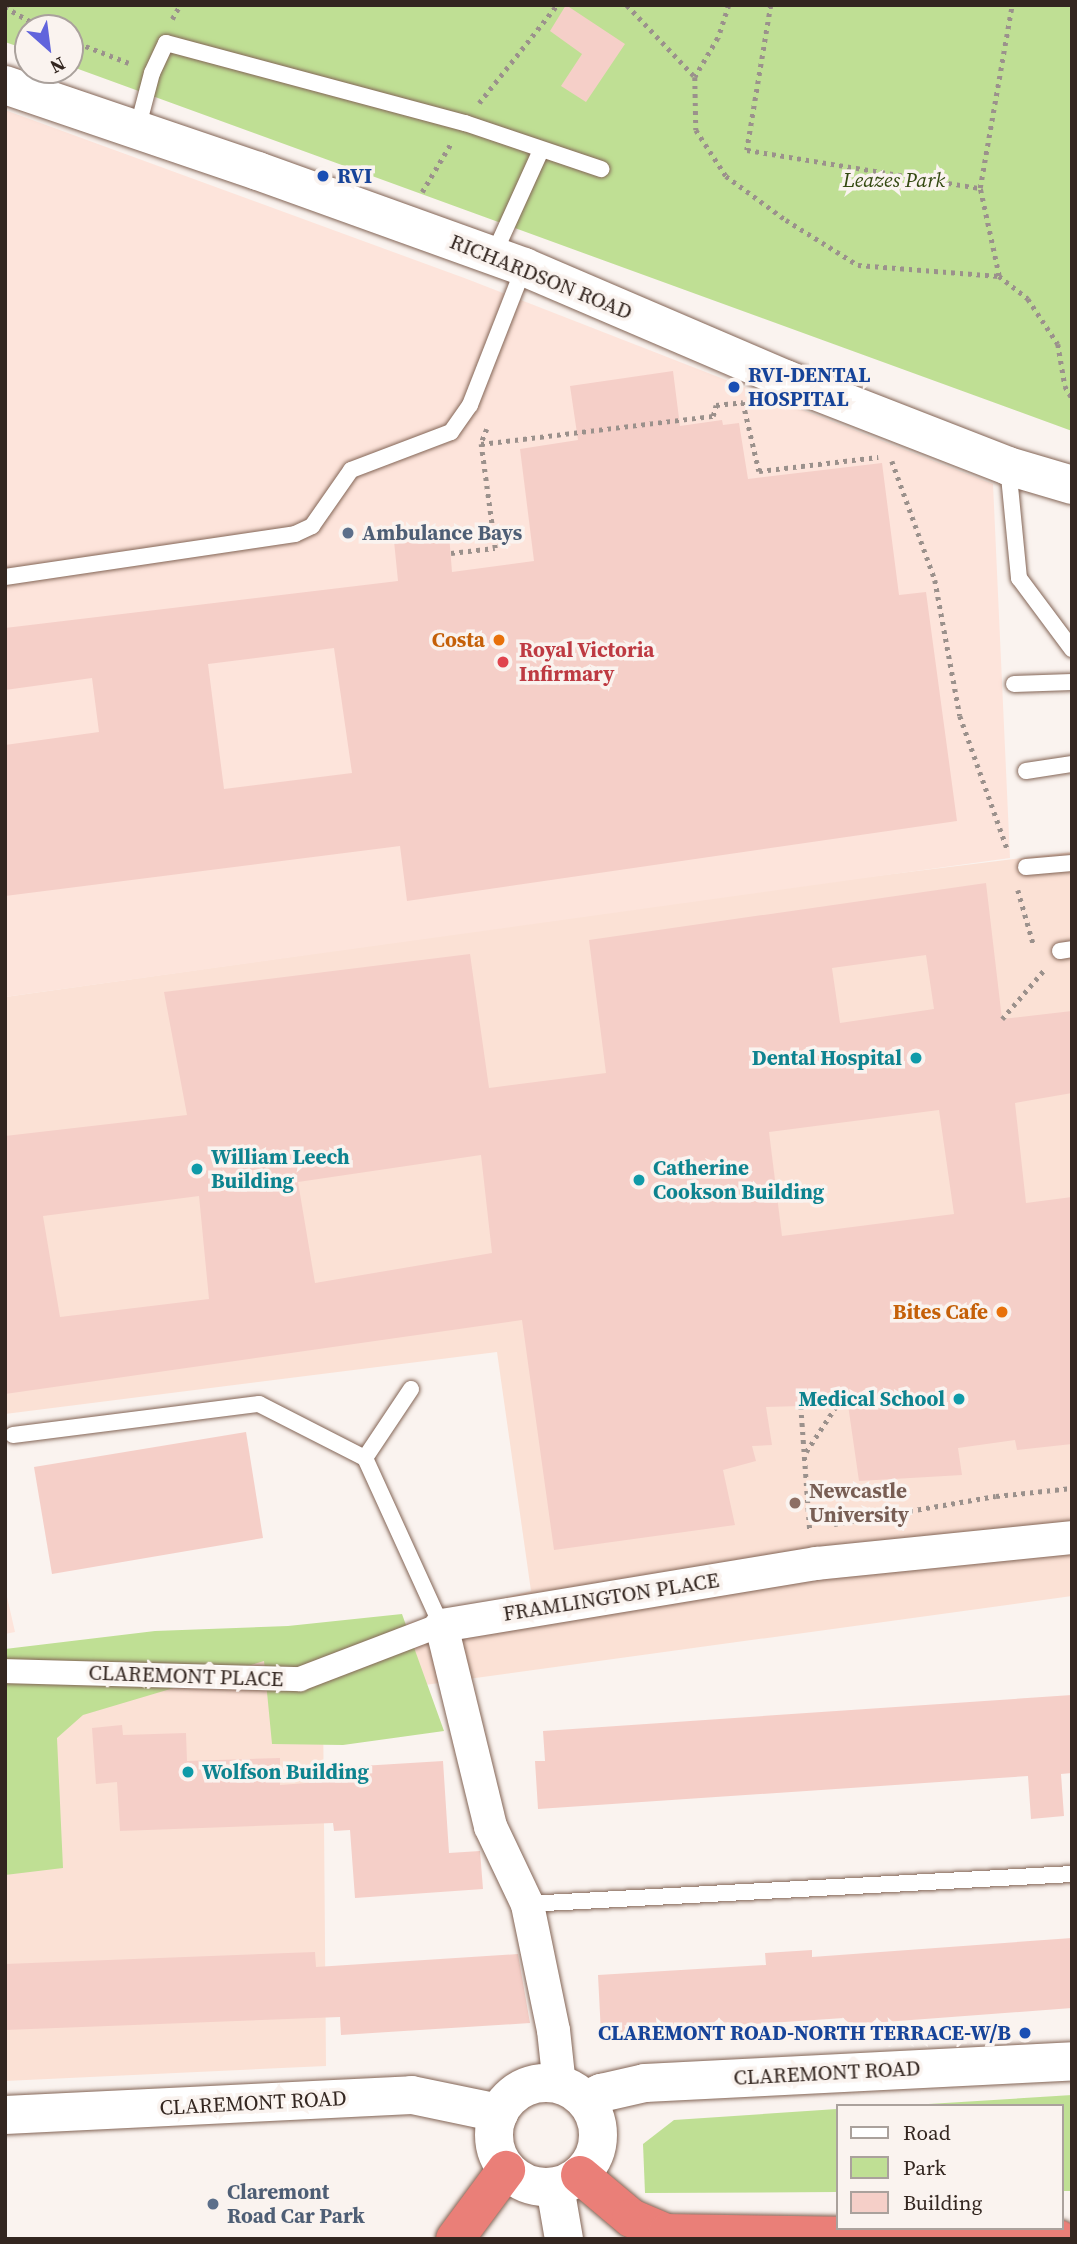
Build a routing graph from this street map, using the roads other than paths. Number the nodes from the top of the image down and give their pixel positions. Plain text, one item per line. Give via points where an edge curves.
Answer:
1 (5, 85) edge
2 (137, 130) junction
3 (541, 150) junction
4 (601, 169) dead end
5 (508, 261) junction
6 (1008, 466) junction
7 (1072, 485) edge
8 (5, 577) edge
9 (1072, 649) edge
10 (1072, 682) edge
11 (1014, 684) dead end
12 (1072, 764) edge
13 (1026, 771) dead end
14 (1072, 863) edge
15 (1026, 867) dead end
16 (411, 1389) dead end
17 (13, 1435) dead end
18 (365, 1458) junction
19 (1072, 1537) edge
20 (441, 1625) junction
21 (5, 1671) edge
22 (1072, 1874) edge
23 (527, 1904) junction
24 (1072, 2060) edge
25 (573, 2093) junction
26 (499, 2113) junction
27 (5, 2115) edge
28 (506, 2170) junction
29 (568, 2181) junction
30 (455, 2239) edge
31 (564, 2239) edge
32 (1059, 2239) edge

1 - 2 street, RICHARDSON ROAD
2 - 3 lane via 152,73 166,43 453,119
2 - 5 street, RICHARDSON ROAD
3 - 4 lane
3 - 5 lane
5 - 6 street, RICHARDSON ROAD via 785,379
5 - 8 lane via 470,405 451,432 351,470 312,526 295,534
6 - 7 street, RICHARDSON ROAD
6 - 9 lane via 1019,578
10 - 11 lane
12 - 13 lane
14 - 15 lane
16 - 18 lane
17 - 18 lane via 259,1404
18 - 20 lane
19 - 20 street, FRAMLINGTON PLACE via 816,1563
20 - 21 street, CLAREMONT PLACE via 300,1679
20 - 23 street via 490,1826
22 - 23 lane
23 - 25 street via 553,2029
24 - 25 street, CLAREMONT ROAD via 645,2083 601,2093
25 - 26 street via 541,2083 509,2098
25 - 29 street via 594,2115 598,2131 591,2163
26 - 27 street, CLAREMONT ROAD via 412,2095
26 - 28 street via 494,2143
28 - 29 street via 537,2187
28 - 30 highway
29 - 31 street
29 - 32 highway via 667,2233

